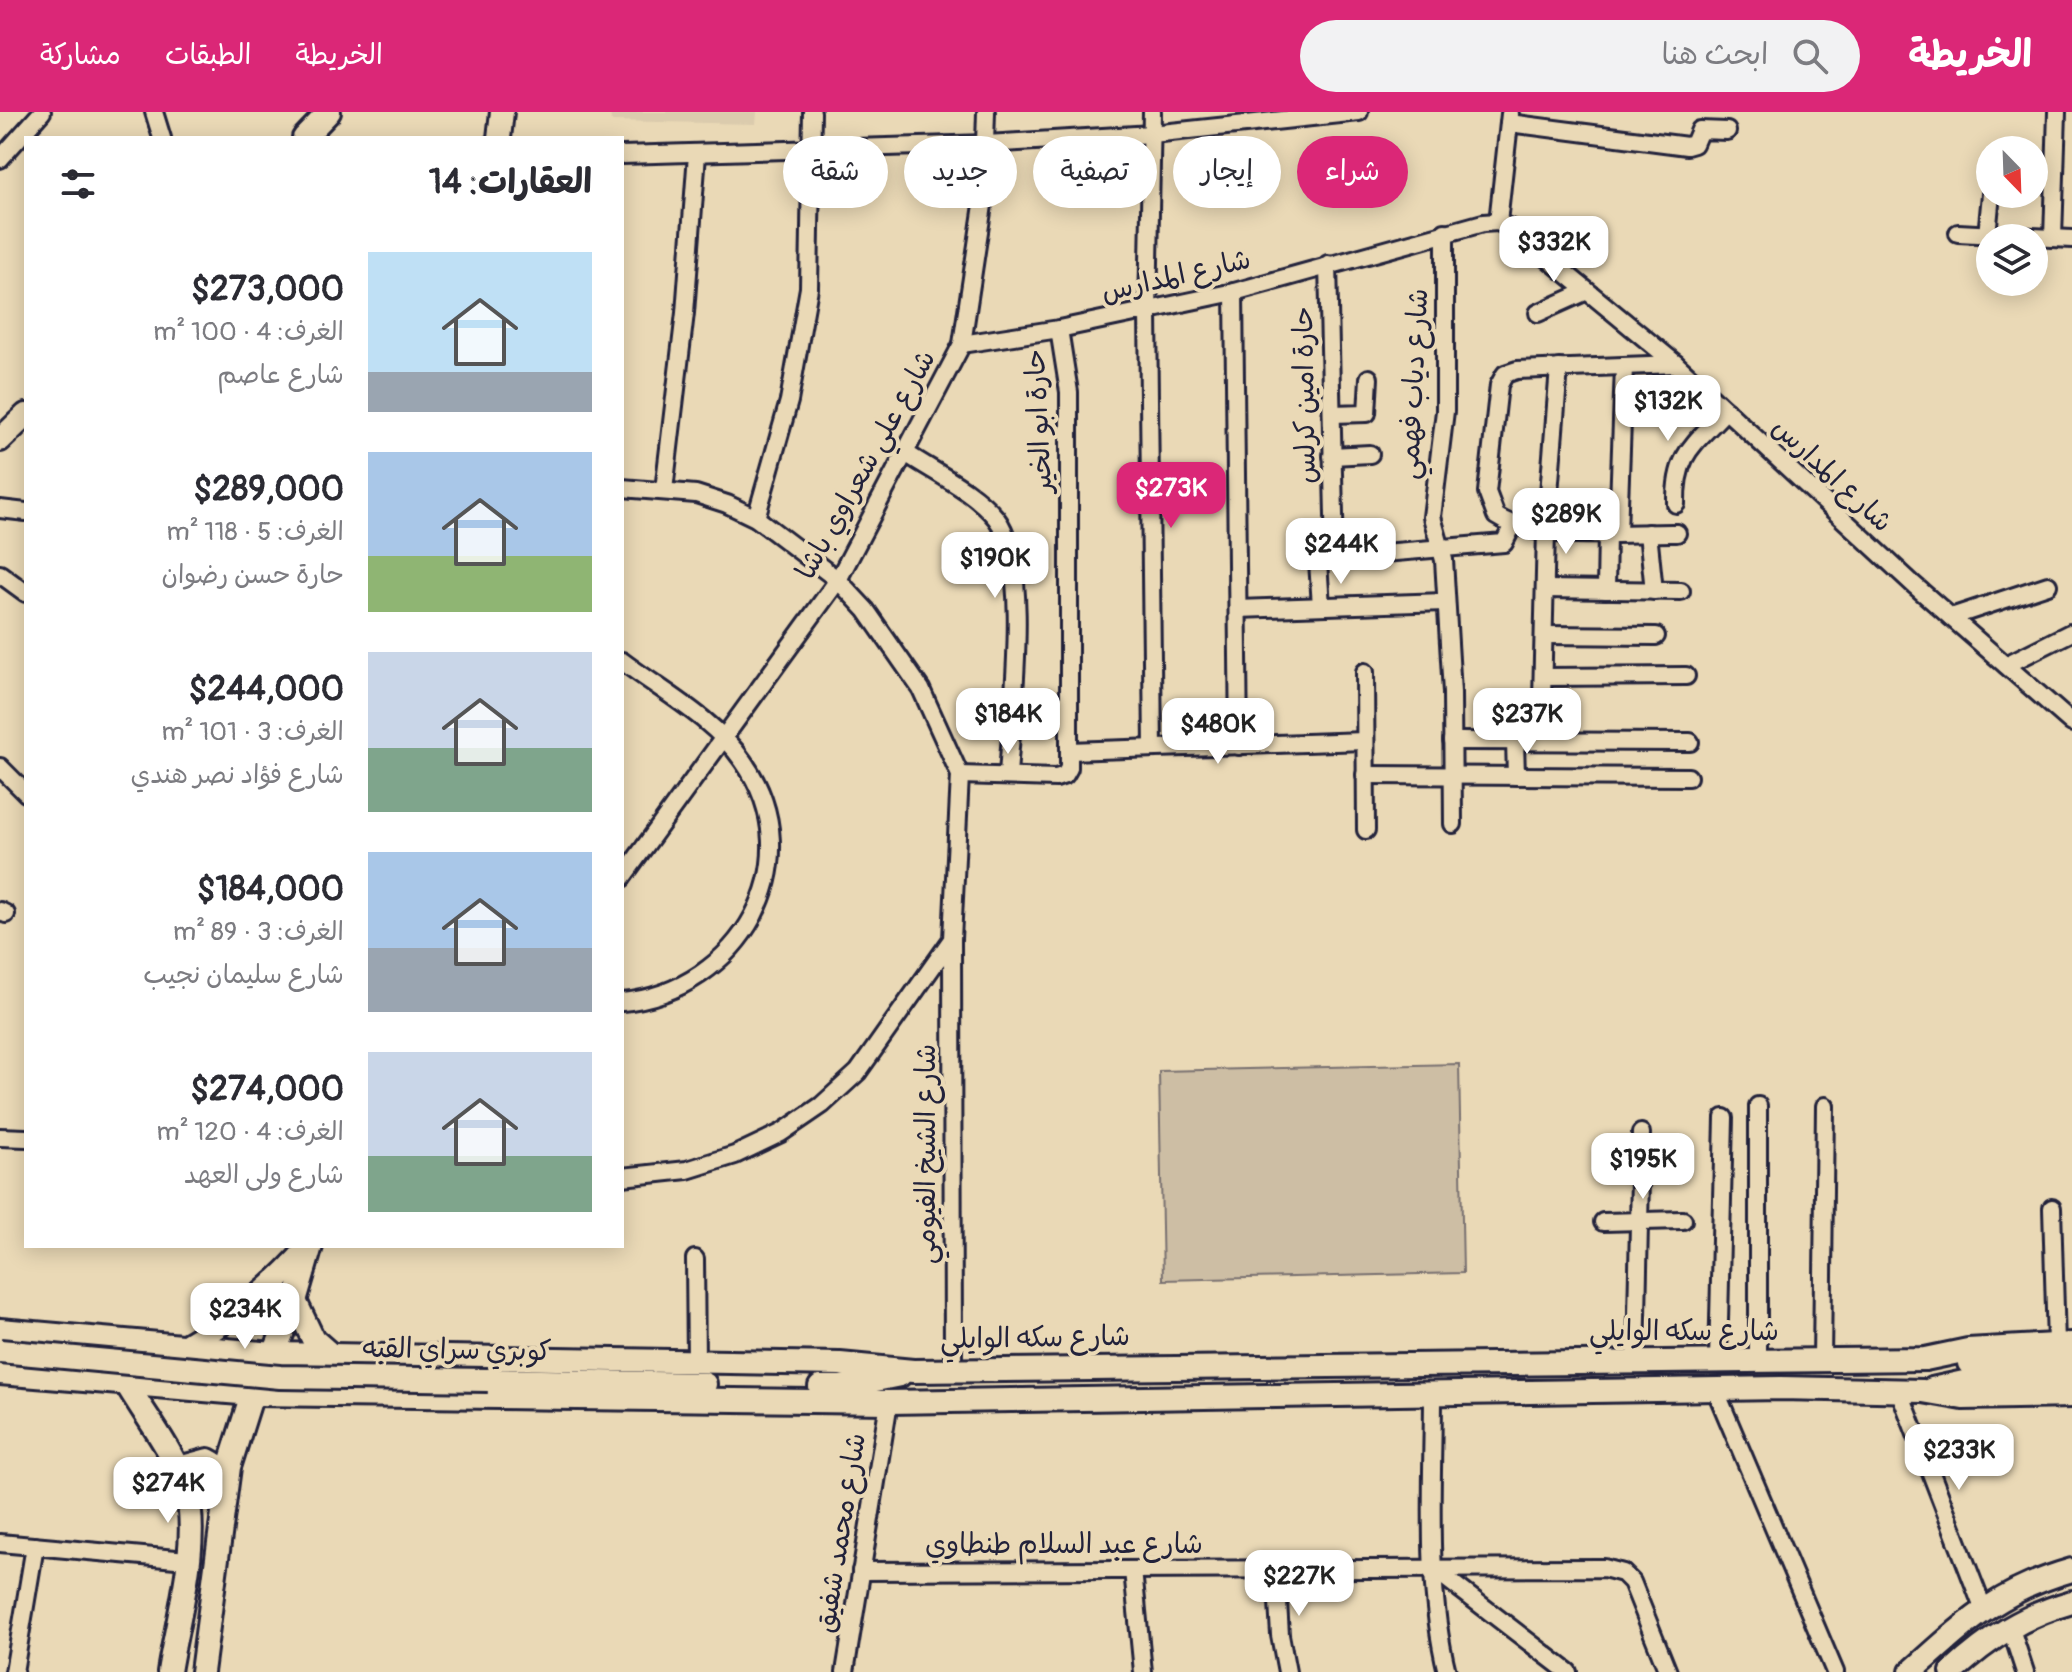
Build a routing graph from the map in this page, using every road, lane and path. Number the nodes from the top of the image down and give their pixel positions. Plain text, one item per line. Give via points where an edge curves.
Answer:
1 (42, 112) edge
2 (154, 112) edge
3 (329, 112) edge
4 (502, 112) edge
5 (812, 112) edge
6 (986, 112) edge
7 (1152, 112) edge
8 (1358, 112) edge
9 (2057, 112) edge
10 (1509, 117) edge
11 (1727, 131) dead end
12 (1152, 134) junction
13 (161, 136) edge
14 (306, 136) edge
15 (499, 136) edge
16 (813, 136) edge
17 (987, 136) edge
18 (1017, 142) edge
19 (783, 152) edge
20 (697, 154) junction
21 (624, 155) edge
22 (0, 159) edge
23 (812, 208) edge
24 (982, 208) edge
25 (1498, 222) junction
26 (1445, 232) junction
27 (1958, 233) dead end
28 (1976, 234) edge
29 (2048, 238) edge
30 (2053, 238) junction
31 (2072, 239) edge
32 (1328, 264) junction
33 (1587, 291) junction
34 (1234, 292) junction
35 (1148, 312) junction
36 (1538, 313) dead end
37 (1059, 329) junction
38 (962, 344) junction
39 (1676, 364) junction
40 (1624, 366) junction
41 (1559, 368) junction
42 (1369, 378) dead end
43 (1726, 410) junction
44 (1332, 414) junction
45 (24, 417) edge
46 (0, 440) edge
47 (907, 454) junction
48 (1370, 454) dead end
49 (1332, 456) junction
50 (624, 488) edge
51 (664, 490) junction
52 (1676, 504) dead end
53 (0, 509) edge
54 (24, 512) edge
55 (756, 518) junction
56 (1513, 525) junction
57 (1546, 531) junction
58 (1612, 532) junction
59 (1648, 533) junction
60 (1677, 533) dead end
61 (1441, 549) junction
62 (1335, 557) junction
63 (0, 574) edge
64 (838, 580) junction
65 (2048, 585) dead end
66 (1545, 589) junction
67 (1606, 590) junction
68 (1654, 591) junction
69 (1681, 591) dead end
70 (24, 592) edge
71 (1445, 602) junction
72 (1321, 606) junction
73 (1238, 609) junction
74 (1951, 617) junction
75 (2070, 633) dead end
76 (1544, 635) junction
77 (1656, 636) dead end
78 (624, 662) edge
79 (2006, 665) junction
80 (1365, 672) dead end
81 (1686, 676) dead end
82 (1543, 677) junction
83 (2071, 722) edge
84 (723, 736) junction
85 (1365, 741) junction
86 (1452, 741) junction
87 (1515, 741) junction
88 (1541, 741) junction
89 (1690, 742) dead end
90 (1239, 746) junction
91 (1153, 748) junction
92 (1069, 751) junction
93 (0, 767) edge
94 (960, 775) junction
95 (1365, 775) junction
96 (1008, 776) junction
97 (1452, 776) junction
98 (1516, 776) junction
99 (1688, 777) dead end
100 (24, 791) edge
101 (1453, 824) dead end
102 (1366, 830) dead end
103 (624, 875) edge
104 (952, 939) junction
105 (624, 1002) edge
106 (1758, 1106) dead end
107 (1825, 1106) dead end
108 (1724, 1118) dead end
109 (1641, 1133) dead end
110 (0, 1137) edge
111 (24, 1138) edge
112 (624, 1177) edge
113 (2052, 1208) dead end
114 (1683, 1220) dead end
115 (1639, 1221) junction
116 (1603, 1222) dead end
117 (308, 1248) edge
118 (309, 1248) edge
119 (695, 1259) dead end
120 (295, 1301) junction
121 (0, 1330) edge
122 (2064, 1344) edge
123 (185, 1346) junction
124 (0, 1351) edge
125 (329, 1353) junction
126 (274, 1354) junction
127 (1925, 1359) junction
128 (1758, 1360) junction
129 (1636, 1361) junction
130 (1718, 1361) junction
131 (1822, 1361) junction
132 (2072, 1361) edge
133 (696, 1362) junction
134 (953, 1370) junction
135 (913, 1371) junction
136 (0, 1373) edge
137 (2072, 1380) edge
138 (126, 1383) junction
139 (1715, 1389) junction
140 (1899, 1390) junction
141 (1923, 1391) junction
142 (252, 1394) junction
143 (1433, 1394) junction
144 (2072, 1396) edge
145 (889, 1402) junction
146 (181, 1476) junction
147 (226, 1486) junction
148 (0, 1543) edge
149 (35, 1546) junction
150 (187, 1560) junction
151 (1276, 1569) junction
152 (1434, 1569) junction
153 (1133, 1570) junction
154 (2072, 1570) edge
155 (861, 1571) junction
156 (2072, 1602) edge
157 (1983, 1608) junction
158 (2010, 1626) junction
159 (14, 1672) edge
160 (169, 1672) edge
161 (202, 1672) edge
162 (845, 1672) edge
163 (1143, 1672) edge
164 (1287, 1672) edge
165 (1447, 1672) edge
166 (1568, 1672) edge
167 (1667, 1672) edge
168 (1835, 1672) edge
169 (1911, 1672) edge
170 (1952, 1672) edge
171 (2025, 1672) edge

1 - 22 street
2 - 13 street
3 - 14 main road
4 - 15 main road
5 - 16 street
6 - 17 street, شارع علي شعراوي باشا
7 - 12 street
8 - 12 street
9 - 30 street
10 - 11 street via 1687,146 1694,144 1700,130
10 - 25 street
12 - 18 street
12 - 35 street
19 - 20 street
20 - 21 street
20 - 51 street
23 - 55 street via 801,345
24 - 38 street, شارع علي شعراوي باشا
25 - 26 street, شارع المدارس
25 - 33 street, شارع المدارس
26 - 32 street, شارع المدارس
26 - 61 street, شارع دياب فهمي via 1445,411 1432,517
27 - 28 street
29 - 30 street
30 - 31 street
32 - 34 street, شارع المدارس
32 - 44 street, حارة امين كرلس
33 - 36 street
33 - 39 street, شارع المدارس
34 - 35 street, شارع المدارس
34 - 73 street
35 - 37 street, شارع المدارس
35 - 91 street
37 - 38 street, شارع المدارس
37 - 92 street, حارة ابو الخير via 1069,392
38 - 47 street, شارع علي شعراوي باشا
39 - 40 street
39 - 43 street, شارع المدارس
40 - 41 street
40 - 58 street
41 - 56 street via 1511,370 1499,385 1487,492 1496,516
41 - 57 street
42 - 44 street via 1367,413
43 - 52 street via 1681,459
43 - 74 street, شارع المدارس
44 - 49 street, حارة امين كرلس
45 - 46 main road
47 - 64 street, شارع علي شعراوي باشا
47 - 96 street via 986,507 1009,544 1015,569 1015,630
48 - 49 street
49 - 62 street, حارة امين كرلس
50 - 51 street
51 - 55 street via 707,497
53 - 54 street
55 - 64 street
56 - 57 street
56 - 61 street via 1504,543
57 - 58 street
57 - 66 street
58 - 59 street
58 - 67 street
59 - 60 street
59 - 68 street
61 - 62 street
61 - 71 street, شارع دياب فهمي
62 - 72 street via 1318,562
63 - 70 street
64 - 84 street, شارع علي شعراوي باشا
64 - 94 street via 866,610 921,689
65 - 74 street
66 - 67 street
66 - 76 street
67 - 68 street
68 - 69 street
71 - 72 street
71 - 86 street, شارع دياب فهمي
72 - 73 street
73 - 90 street
74 - 79 street, شارع المدارس
75 - 79 street
76 - 77 street
76 - 82 street
78 - 84 street
79 - 83 street, شارع المدارس
80 - 85 street
81 - 82 street
82 - 88 street
84 - 103 street, شارع علي شعراوي باشا
84 - 105 street via 749,772 769,824 764,891 732,950 707,973 678,990
85 - 90 street
85 - 95 street
86 - 87 street
86 - 97 street, شارع دياب فهمي
87 - 88 street
87 - 98 street
88 - 89 street
90 - 91 street
91 - 92 street
92 - 96 street via 1065,775
93 - 100 street
94 - 96 street
94 - 104 street, شارع الشيخ الفيومي
95 - 97 street
95 - 102 street
97 - 98 street
97 - 101 street, شارع دياب فهمي
98 - 99 street
104 - 112 street via 858,1072 822,1105 735,1155 687,1170
104 - 134 street, شارع الشيخ الفيومي
106 - 128 street
107 - 131 street
108 - 130 street
109 - 115 street
110 - 111 street
113 - 122 street
114 - 115 street
115 - 116 street
115 - 129 street
117 - 123 main road via 254,1302
118 - 120 main road
119 - 133 street
120 - 125 main road via 313,1339
120 - 126 main road
121 - 123 main road, شارع سكه الوايلي
122 - 127 main road, شارع سكه الوايلي via 1968,1350
123 - 126 main road, شارع سكه الوايلي
124 - 135 main road, كوبري سراي القبه, bridge via 280,1377 841,1387
125 - 126 main road, شارع سكه الوايلي
125 - 133 main road, شارع سكه الوايلي
126 - 142 main road
127 - 131 main road, شارع سكه الوايلي
127 - 132 main road
128 - 130 main road, شارع سكه الوايلي
128 - 131 main road, شارع سكه الوايلي
129 - 130 main road, شارع سكه الوايلي
129 - 134 main road, شارع سكه الوايلي
133 - 135 main road, شارع سكه الوايلي
134 - 135 main road, شارع سكه الوايلي
136 - 138 main road, شارع سكه الوايلي
137 - 141 main road via 1964,1382
138 - 142 main road, شارع سكه الوايلي
138 - 146 main road
139 - 140 main road, شارع سكه الوايلي
139 - 143 main road, شارع سكه الوايلي
139 - 168 street
140 - 141 main road, شارع سكه الوايلي
140 - 157 street
141 - 144 main road, شارع سكه الوايلي via 1963,1398
142 - 145 main road, شارع سكه الوايلي
142 - 147 main road
143 - 145 main road, شارع سكه الوايلي
143 - 152 street
145 - 155 street, شارع محمد شفيق
146 - 147 main road via 186,1466 208,1460 219,1465
146 - 150 main road via 191,1516
147 - 161 main road
148 - 149 street
149 - 150 street
149 - 159 street
150 - 160 main road
151 - 152 street, شارع عبد السلام طنطاوي
151 - 153 street, شارع عبد السلام طنطاوي
151 - 164 street
152 - 165 street via 1438,1638
152 - 166 street
152 - 167 street, شارع عبد السلام طنطاوي via 1604,1568 1623,1573 1632,1582
153 - 155 street, شارع عبد السلام طنطاوي
153 - 163 street
154 - 157 main road via 2031,1582
155 - 162 street, شارع محمد شفيق
156 - 158 main road
157 - 169 main road
158 - 170 main road
158 - 171 street

